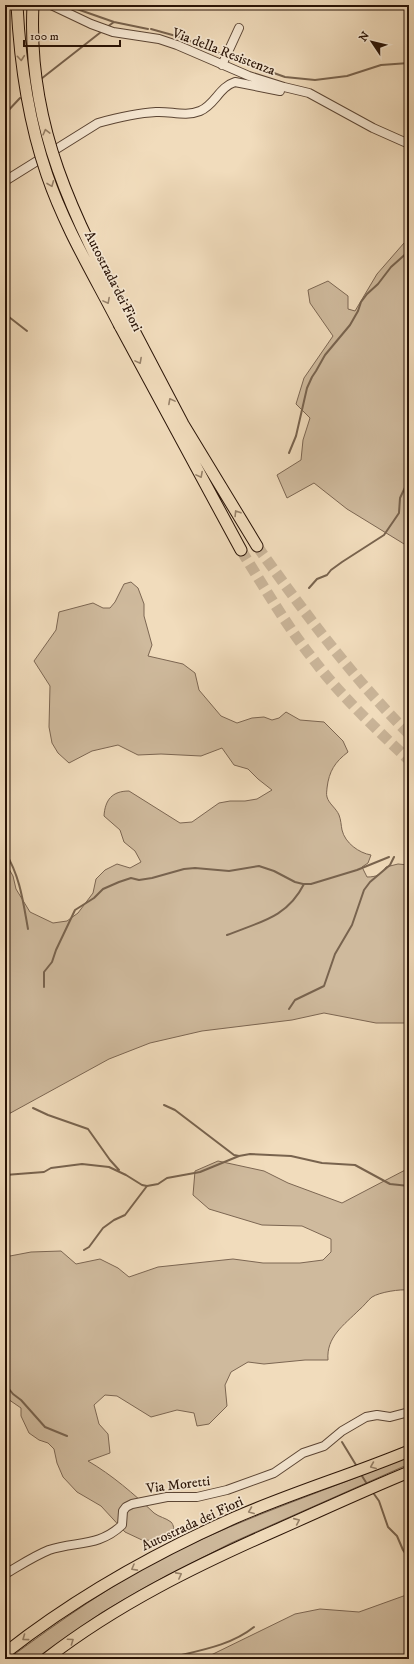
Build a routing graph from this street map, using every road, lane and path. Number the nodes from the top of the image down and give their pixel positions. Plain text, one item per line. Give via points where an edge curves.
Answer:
1 (17, 5) edge
2 (32, 5) edge
3 (51, 5) edge
4 (239, 28) dead end
5 (224, 62) junction
6 (322, 99) junction
7 (408, 142) edge
8 (5, 181) edge
9 (125, 324) junction
10 (257, 546) tunnel mouth
11 (241, 550) tunnel mouth
12 (409, 1412) edge
13 (409, 1451) edge
14 (409, 1472) edge
15 (5, 1574) edge
16 (5, 1653) edge
17 (46, 1659) edge

1 -> 9 highway, Autostrada dei Fiori, bridge via 22,76 37,144 48,177 62,212
9 -> 2 highway, Autostrada dei Fiori, bridge via 54,162 39,99
3 - 5 street, Via della Resistenza via 113,32 159,39
4 - 5 street
5 - 6 street, Via della Resistenza via 249,76
6 - 7 street, Via della Resistenza via 373,128
6 - 8 street via 316,102 302,96 235,82 228,84 200,111 188,114 157,112 98,123
10 -> 9 highway, Autostrada dei Fiori
9 -> 11 highway, Autostrada dei Fiori
12 - 15 street, Via Moretti via 390,1417 366,1417 342,1431 324,1446 303,1453 274,1473 227,1490 197,1497 167,1496 132,1504 123,1511 122,1525 101,1539 48,1551
13 -> 16 highway, Autostrada dei Fiori via 235,1518 166,1550 90,1594
17 -> 14 highway via 97,1623 193,1568

